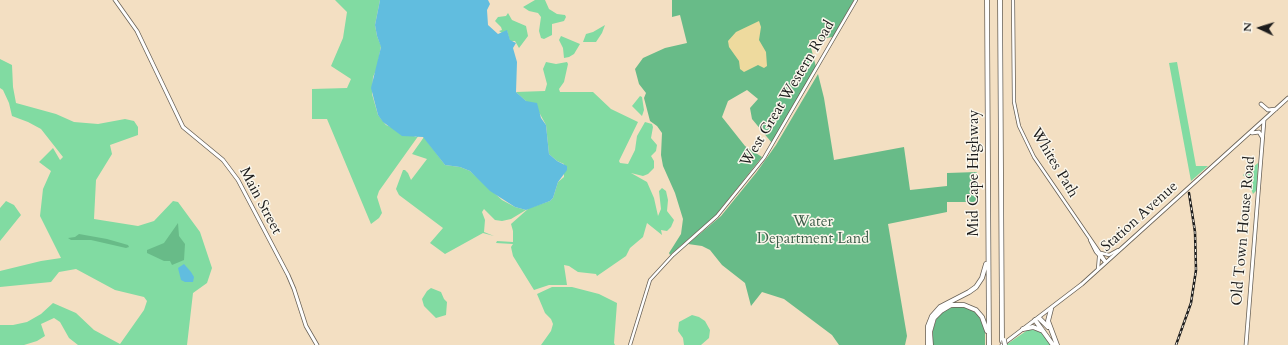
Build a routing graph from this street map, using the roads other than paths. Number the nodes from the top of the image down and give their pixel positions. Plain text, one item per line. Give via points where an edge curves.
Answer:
1 (116, 0) edge
2 (856, 0) edge
3 (987, 0) edge
4 (1000, 0) edge
5 (1013, 0) edge
6 (1288, 98) edge
7 (1261, 104) dead end
8 (1277, 108) junction
9 (1264, 119) junction
10 (1248, 134) junction
11 (1263, 139) junction
12 (1126, 245) junction
13 (1099, 253) junction
14 (988, 254) junction
15 (1106, 262) junction
16 (1098, 269) junction
17 (1051, 309) junction
18 (1037, 319) junction
19 (1023, 329) junction
20 (1051, 330) junction
21 (1044, 331) junction
22 (1003, 343) edge
23 (317, 345) edge
24 (630, 345) edge
25 (928, 345) edge
26 (931, 345) edge
27 (988, 345) edge
28 (1053, 345) edge
29 (1057, 345) edge
30 (1246, 345) edge

1 - 23 main road, Main Street via 137,31 183,127 223,160 238,180 288,275 306,326
2 - 24 street, West Great Western Road via 781,133 764,158 717,216 653,275 647,285
3 - 14 highway, Mid Cape Highway
4 - 22 highway, Mid Cape Highway
5 - 13 street, Whites Path via 1014,91 1018,122 1031,152
6 - 8 main road, Station Avenue
7 - 8 main road via 1268,110
8 - 9 main road, Station Avenue
9 - 10 main road, Station Avenue
9 - 11 main road, Old Town House Road
10 - 11 main road via 1258,131
10 - 12 main road, Station Avenue
11 - 30 main road, Old Town House Road
12 - 13 street via 1111,254
12 - 15 main road, Station Avenue
13 - 15 street, Whites Path
13 - 16 street
14 - 25 highway via 984,274 977,285 940,308 932,316 928,326
14 - 27 highway, Mid Cape Highway
15 - 16 main road, Station Avenue
16 - 17 main road, Station Avenue
17 - 18 main road, Station Avenue
17 - 20 highway via 1048,320
18 - 19 main road, Station Avenue
18 - 20 highway
18 - 21 highway
19 - 21 highway via 1033,327
19 - 22 main road, Station Avenue
20 - 29 highway
21 - 28 highway
26 - 27 highway via 930,332 934,318 945,308 957,304 970,307 980,315 986,326

